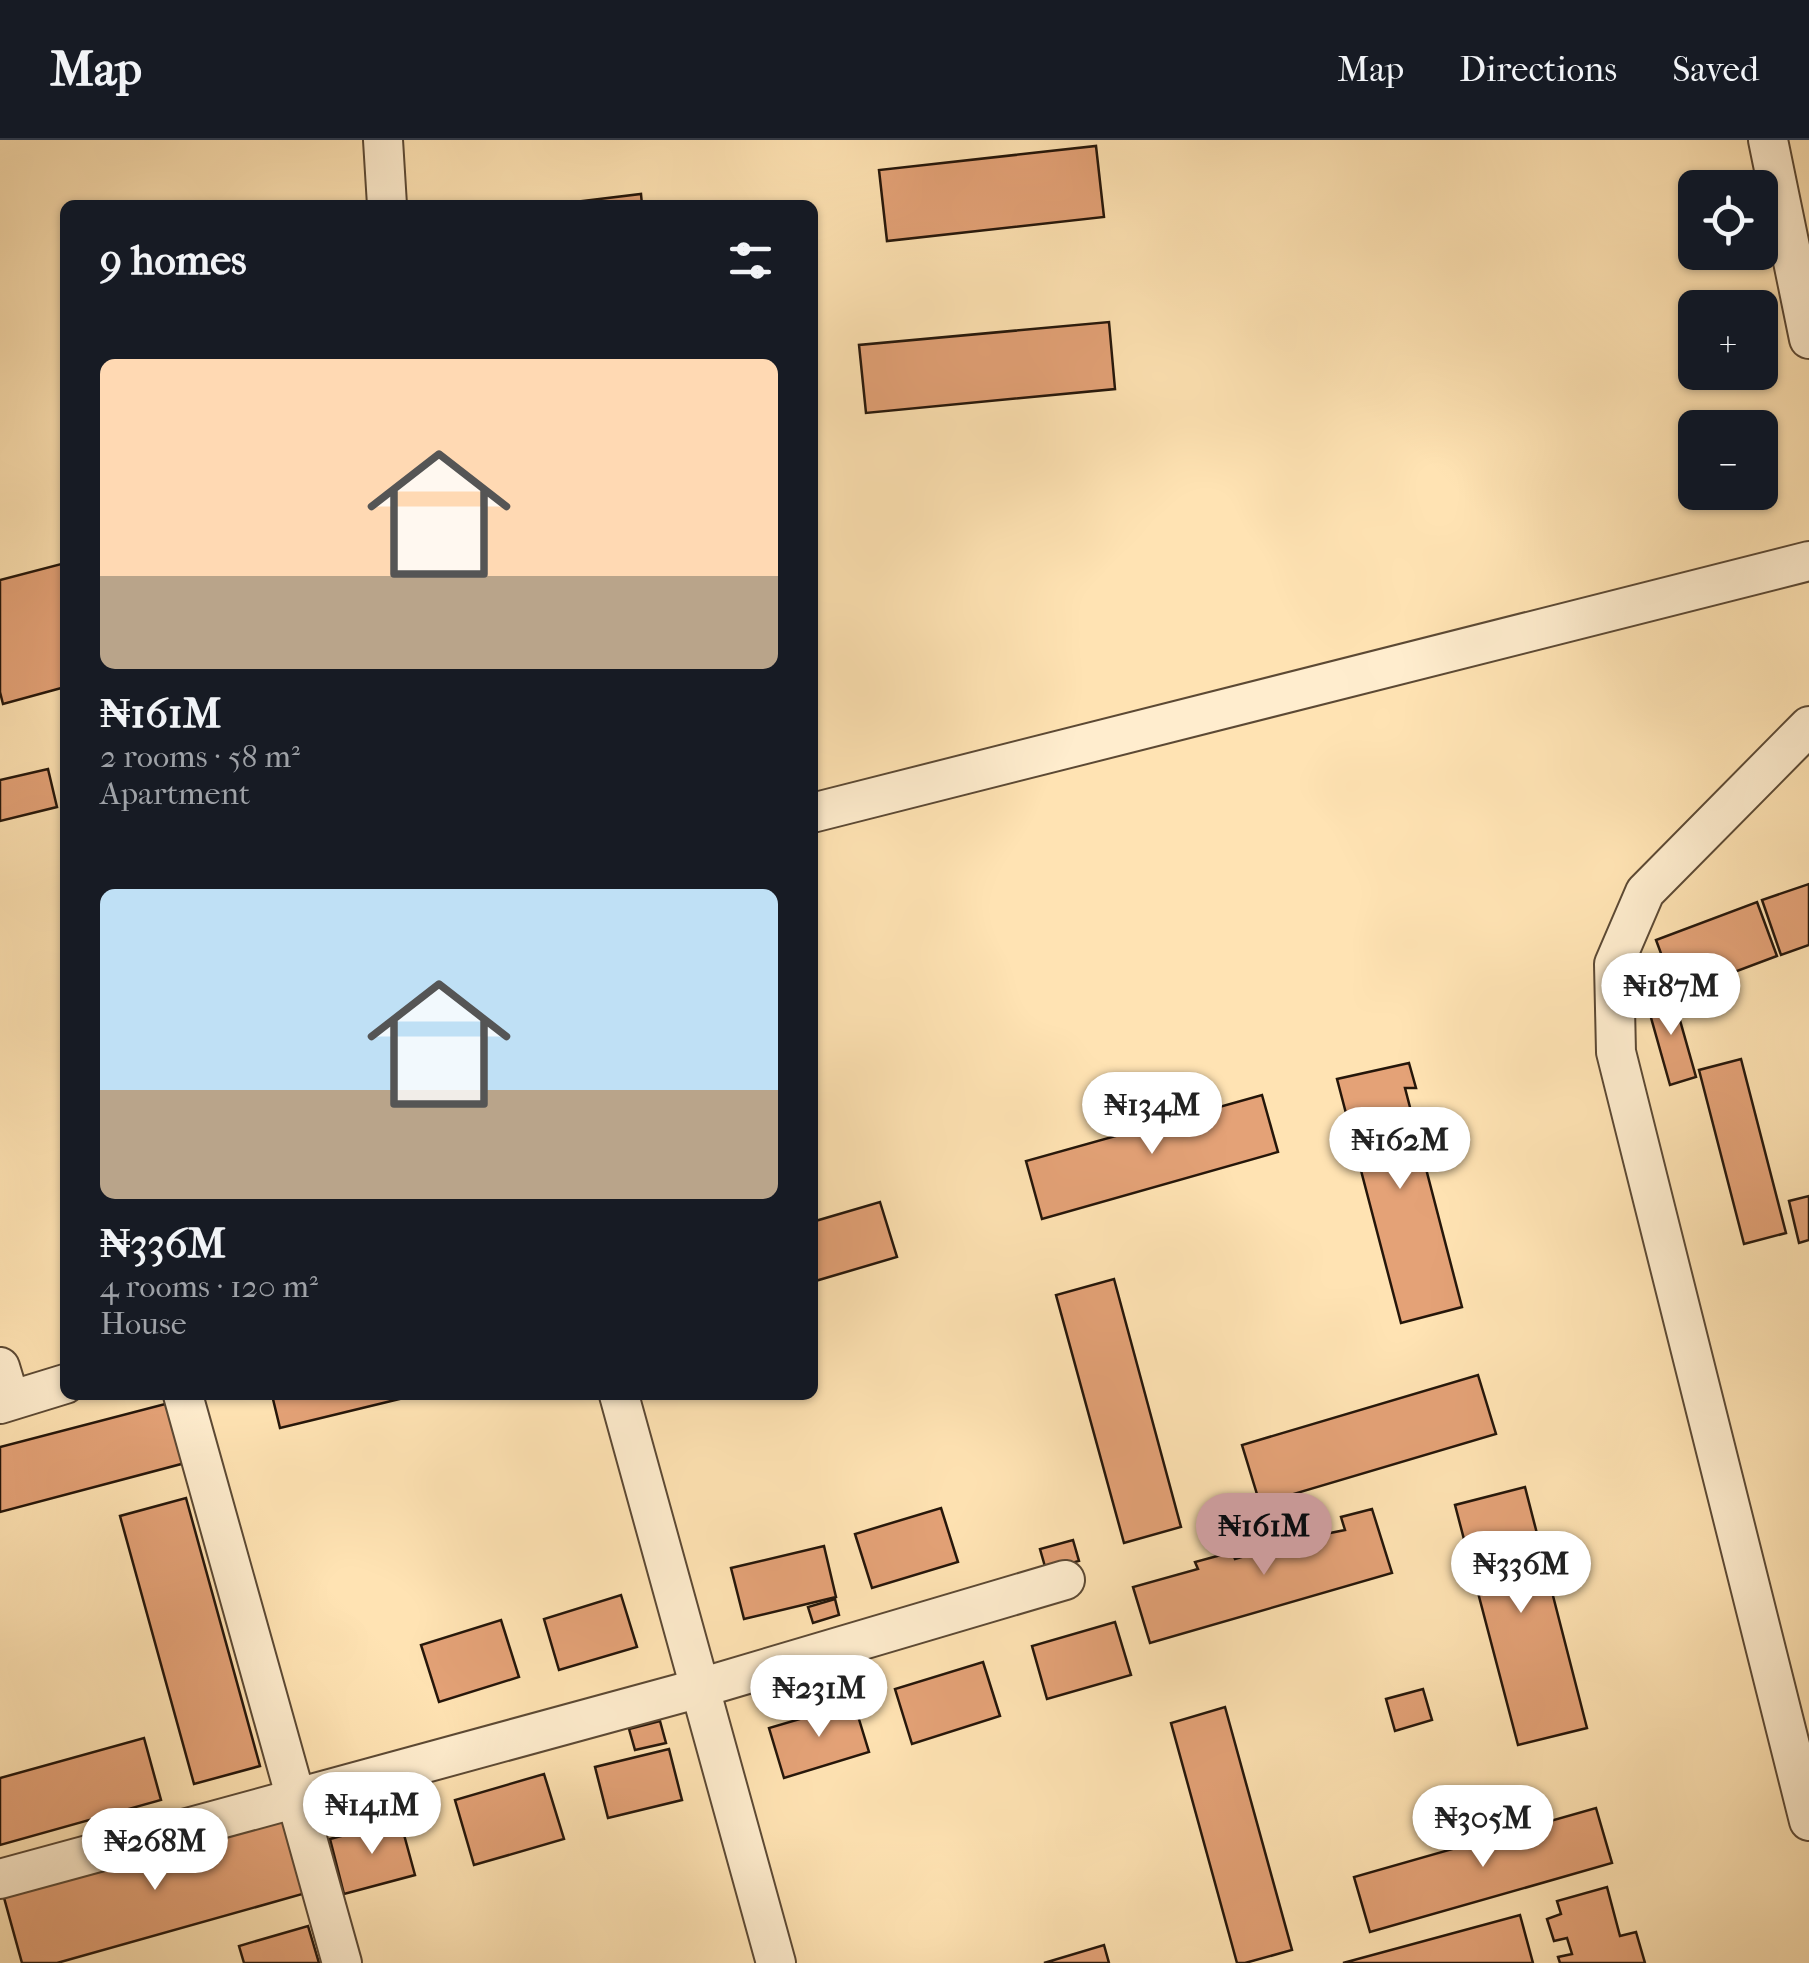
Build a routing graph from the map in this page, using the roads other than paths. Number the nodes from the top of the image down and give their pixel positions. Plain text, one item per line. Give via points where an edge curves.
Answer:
1 (383, 140) edge
2 (1768, 140) edge
3 (387, 200) edge
4 (1809, 339) edge
5 (1809, 561) edge
6 (1809, 726) edge
7 (818, 810) edge
8 (60, 1384) edge
9 (4, 1390) edge
10 (185, 1400) edge
11 (621, 1400) edge
12 (1065, 1580) dead end
13 (700, 1688) junction
14 (295, 1796) junction
15 (1809, 1822) edge
16 (0, 1879) edge
17 (342, 1963) edge
18 (776, 1963) edge

1 - 3 street
2 - 4 street
5 - 7 street
6 - 15 street via 1646,892 1614,964 1616,1052
8 - 9 street
10 - 14 street
11 - 13 street
12 - 13 street
13 - 14 street
13 - 18 street
14 - 16 street
14 - 17 street

